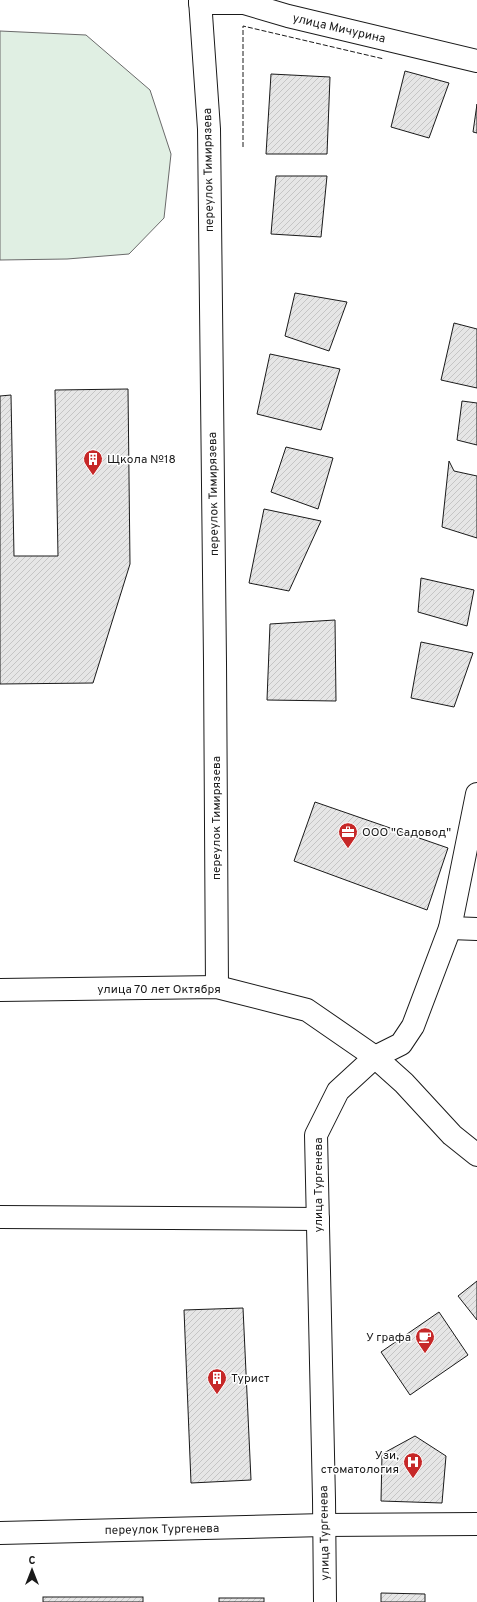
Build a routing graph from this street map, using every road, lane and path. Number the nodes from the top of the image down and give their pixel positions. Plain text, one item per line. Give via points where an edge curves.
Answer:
1 (200, 2) edge
2 (477, 60) edge
3 (477, 794) edge
4 (450, 928) junction
5 (477, 929) edge
6 (217, 987) junction
7 (0, 990) edge
8 (375, 1057) junction
9 (477, 1155) edge
10 (0, 1217) edge
11 (318, 1219) junction
12 (477, 1524) edge
13 (324, 1525) junction
14 (0, 1532) edge
15 (325, 1602) edge

1 - 2 street, улица Мичурина via 244,3 288,16
1 - 6 street, переулок Тимирязева via 208,129
3 - 4 street, улица Тургенева
4 - 5 street
4 - 8 street, улица Тургенева via 412,1026 401,1044
6 - 7 street, улица 70 лет Октября
6 - 8 street, улица 70 лет Октября via 307,1010
8 - 9 street, улица 70 лет Октября via 404,1083 452,1135
8 - 11 street, улица Тургенева via 338,1091 316,1135
10 - 11 street
11 - 13 street, улица Тургенева
12 - 13 street, переулок Тургенева
13 - 14 street, переулок Тургенева
13 - 15 street, улица Тургенева

